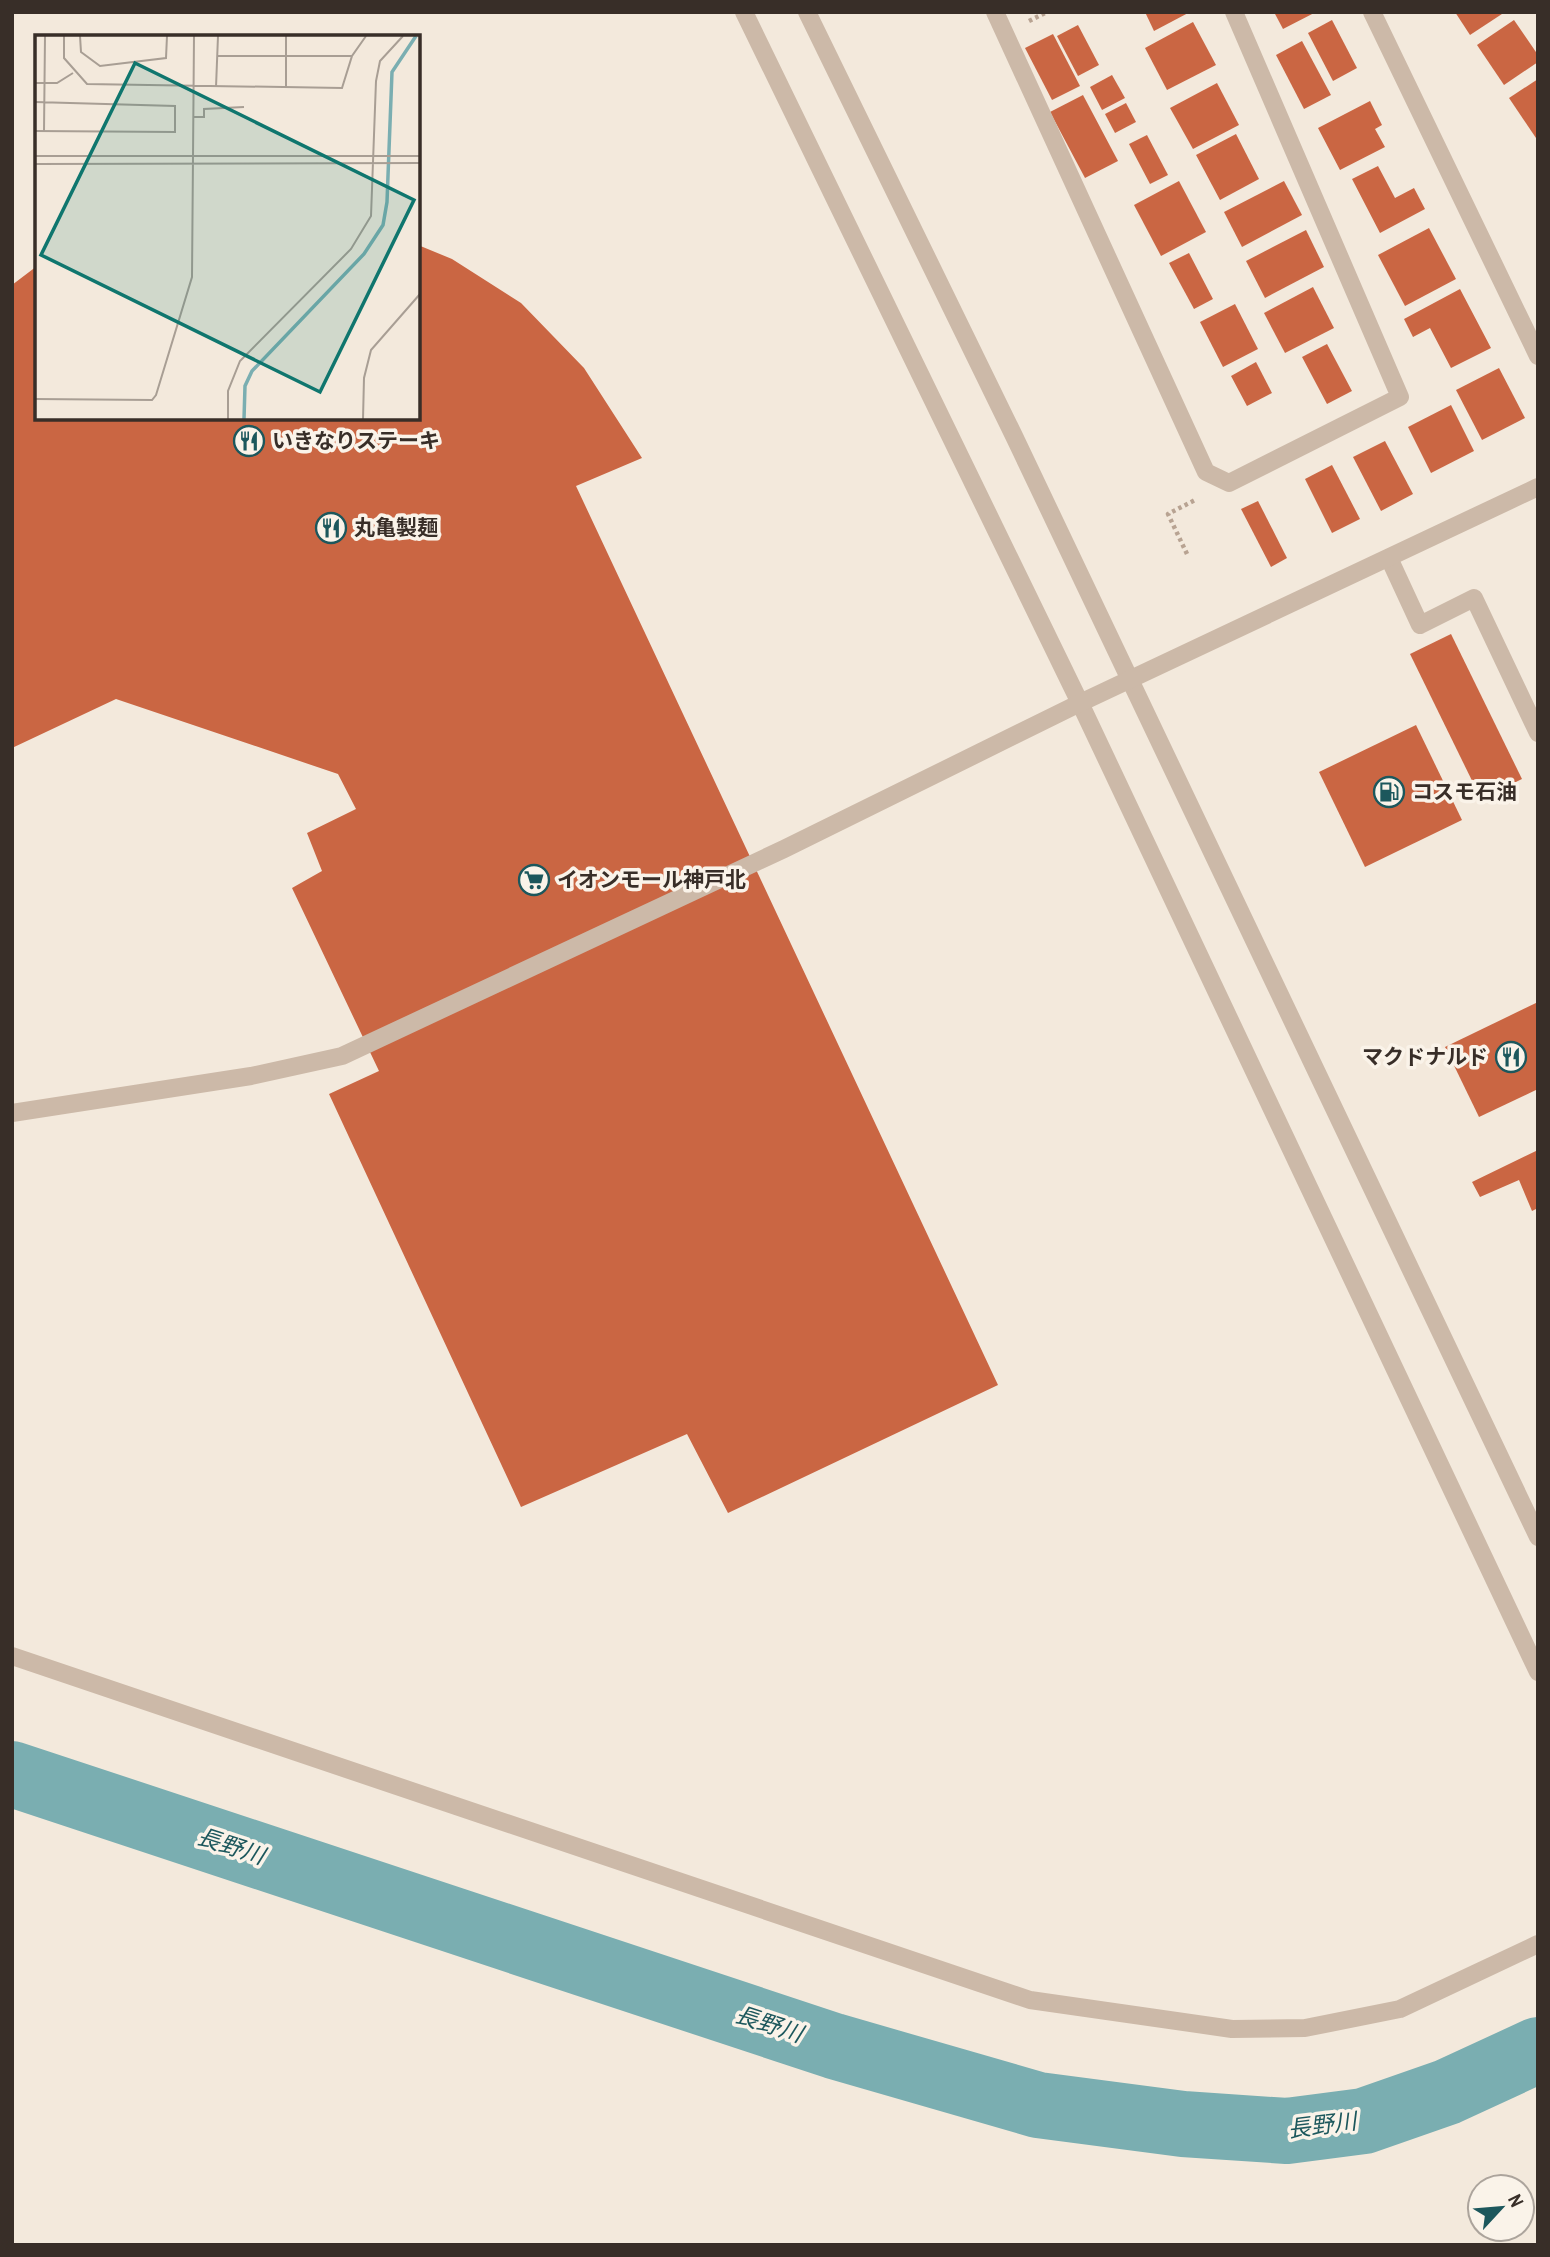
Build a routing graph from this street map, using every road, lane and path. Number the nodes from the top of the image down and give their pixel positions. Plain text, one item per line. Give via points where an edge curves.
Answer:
1 (744, 12) edge
2 (807, 12) edge
3 (995, 12) edge
4 (1234, 12) edge
5 (1372, 12) edge
6 (1538, 356) edge
7 (1229, 483) junction
8 (1538, 486) edge
9 (1187, 554) dead end
10 (1389, 558) junction
11 (1130, 682) junction
12 (1080, 702) junction
13 (1538, 733) edge
14 (12, 1113) edge
15 (1538, 1537) edge
16 (12, 1656) edge
17 (1538, 1672) edge
18 (1538, 1944) edge

1 - 12 street
2 - 11 street
3 - 7 street via 1206,472
4 - 7 street via 1400,397
5 - 6 street
7 - 9 path via 1168,514
8 - 10 street
10 - 11 street
10 - 13 street via 1420,625 1474,598
11 - 12 street
11 - 15 street
12 - 14 street via 784,849 342,1056 251,1076
12 - 17 street
16 - 18 street via 1030,2000 1232,2029 1305,2028 1400,2009

